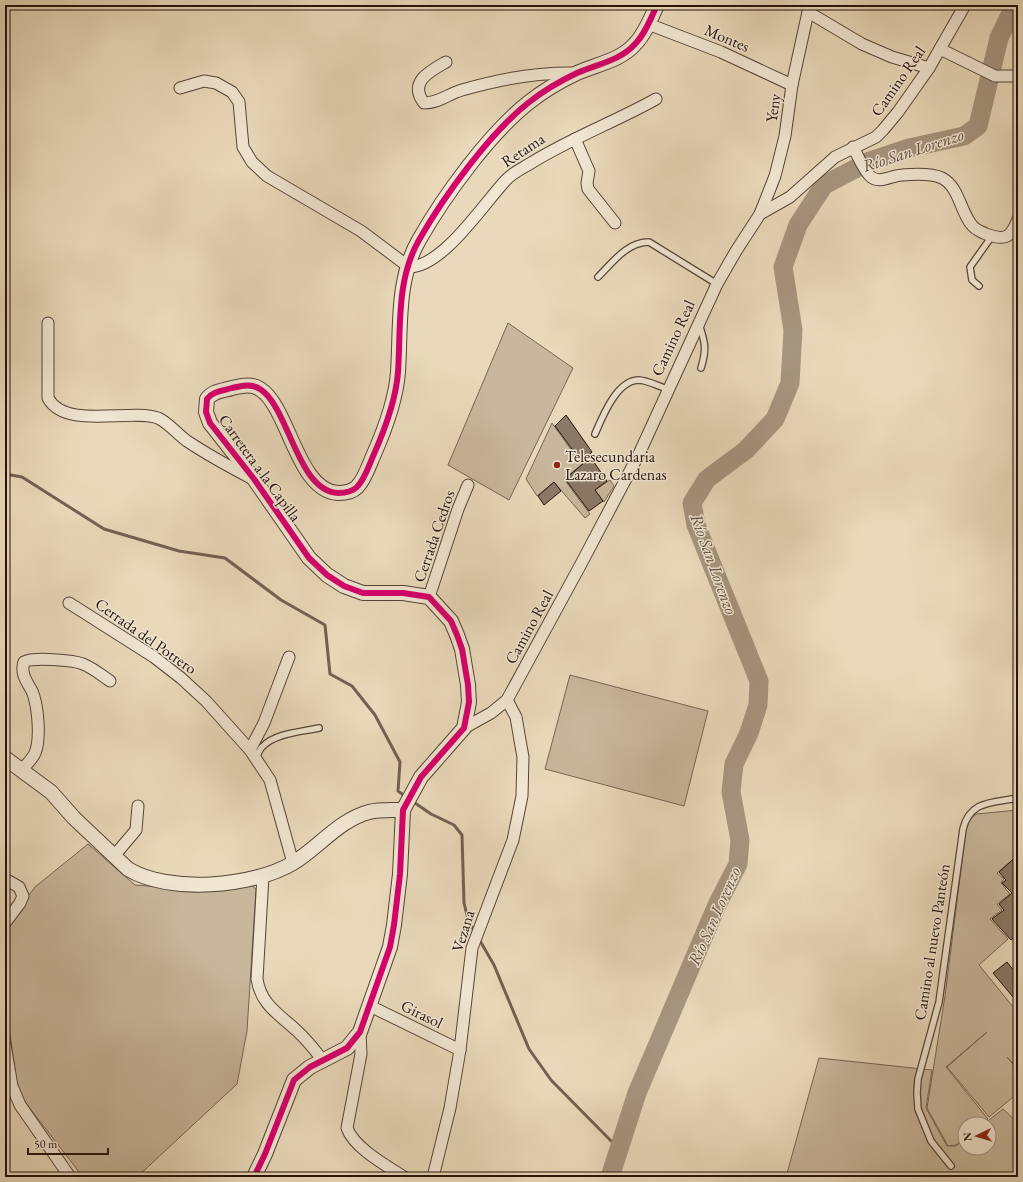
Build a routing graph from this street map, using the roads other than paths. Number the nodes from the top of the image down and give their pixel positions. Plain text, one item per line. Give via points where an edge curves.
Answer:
1 (657, 5) edge
2 (965, 5) edge
3 (808, 9) edge
4 (648, 24) junction
5 (940, 49) junction
6 (446, 62) dead end
7 (928, 68) junction
8 (578, 73) junction
9 (1018, 76) edge
10 (792, 85) junction
11 (180, 88) dead end
12 (656, 99) dead end
13 (575, 139) junction
14 (853, 147) junction
15 (760, 214) junction
16 (1018, 218) edge
17 (614, 223) dead end
18 (992, 236) junction
19 (409, 267) junction
20 (598, 277) dead end
21 (717, 284) junction
22 (979, 286) dead end
23 (699, 322) junction
24 (48, 323) dead end
25 (701, 368) dead end
26 (667, 389) junction
27 (595, 434) dead end
28 (254, 479) junction
29 (468, 485) dead end
30 (429, 596) junction
31 (69, 602) dead end
32 (289, 657) dead end
33 (110, 681) dead end
34 (507, 700) junction
35 (319, 728) dead end
36 (464, 728) junction
37 (253, 754) junction
38 (5, 758) edge
39 (21, 770) junction
40 (1018, 798) edge
41 (138, 806) dead end
42 (404, 807) junction
43 (114, 856) junction
44 (293, 863) junction
45 (263, 876) junction
46 (5, 879) edge
47 (5, 923) edge
48 (370, 1006) junction
49 (360, 1032) junction
50 (5, 1045) edge
51 (460, 1050) junction
52 (323, 1061) junction
53 (951, 1166) dead end
54 (70, 1177) edge
55 (254, 1177) edge
56 (404, 1177) edge
57 (432, 1177) edge

1 - 4 street, Carretera a la Capilla
2 - 5 street, Camino Real
3 - 7 street via 862,44
3 - 10 street, Yeny
4 - 8 street, Carretera a la Capilla via 635,45 625,53 609,62
4 - 10 street, Montes via 743,62
5 - 7 street, Camino Real
5 - 9 street via 995,76
6 - 8 street via 426,74 420,82 419,95 424,103 432,103 460,90 511,77
7 - 14 street, Camino Real via 884,130 876,137
8 - 19 street, Carretera a la Capilla via 527,104 478,155 441,204 417,242
10 - 15 street, Yeny via 785,136 775,176
11 - 19 street via 204,81 216,83 232,92 239,102 243,146 252,162 267,176 361,231
12 - 13 street, Retama via 623,118
13 - 17 street via 589,171 588,189
13 - 19 street, Retama via 555,148 506,179 449,245 425,263
14 - 15 street, Camino Real via 834,157 790,197
14 - 18 street via 869,176 878,180 903,175 937,176 954,190 971,224 979,231
15 - 21 street, Camino Real
16 - 18 street via 1011,233 1006,237
18 - 22 lane via 970,267 972,280
19 - 28 street, Carretera a la Capilla via 400,306 396,386 381,437 357,487 350,492 340,493 319,486 304,465 272,401 258,388 245,385 216,392 210,395 205,405 210,422
20 - 21 lane via 632,245 649,242
21 - 23 street, Camino Real
23 - 25 lane via 706,352
23 - 26 street, Camino Real
24 - 28 street via 48,398 52,404 62,410 91,417 130,415 158,418 185,440
26 - 27 lane via 638,380 631,382 614,396 607,406
26 - 34 street, Camino Real via 639,454
28 - 30 street, Carretera a la Capilla via 309,558 327,575 344,586 363,592
29 - 30 street, Cerrada Cedros
30 - 36 street via 451,620 462,649 469,702
31 - 37 street, Cerrada del Potrero via 182,678
32 - 37 street
33 - 39 street via 92,668 81,664 34,660 24,662 23,673 33,693 38,735 35,753
34 - 36 street, Camino Real via 491,714
34 - 51 street, Vezana via 516,717 523,756 522,796 513,840 472,948
35 - 37 lane via 284,736
36 - 42 street via 421,777
37 - 44 street, Cerrada del Potrero via 275,794
38 - 39 street
39 - 43 street via 51,792
40 - 53 lane, Camino al nuevo Panteón via 974,808 965,819 963,828 939,1002 918,1080 917,1093 918,1109 931,1141
41 - 43 street via 136,830
42 - 44 street via 370,811 356,817
42 - 48 street via 394,925 390,947
43 - 45 street via 133,872 154,880 207,885
44 - 45 street
45 - 52 street via 258,987 270,1008 306,1040
46 - 47 street via 19,887 23,896
48 - 49 street
48 - 51 street, Girasol
49 - 52 street via 347,1048
49 - 56 street via 361,1054 347,1128 355,1141
50 - 54 street via 12,1086 20,1105
51 - 57 street, Vezana via 450,1108
52 - 55 street via 310,1067 294,1080

